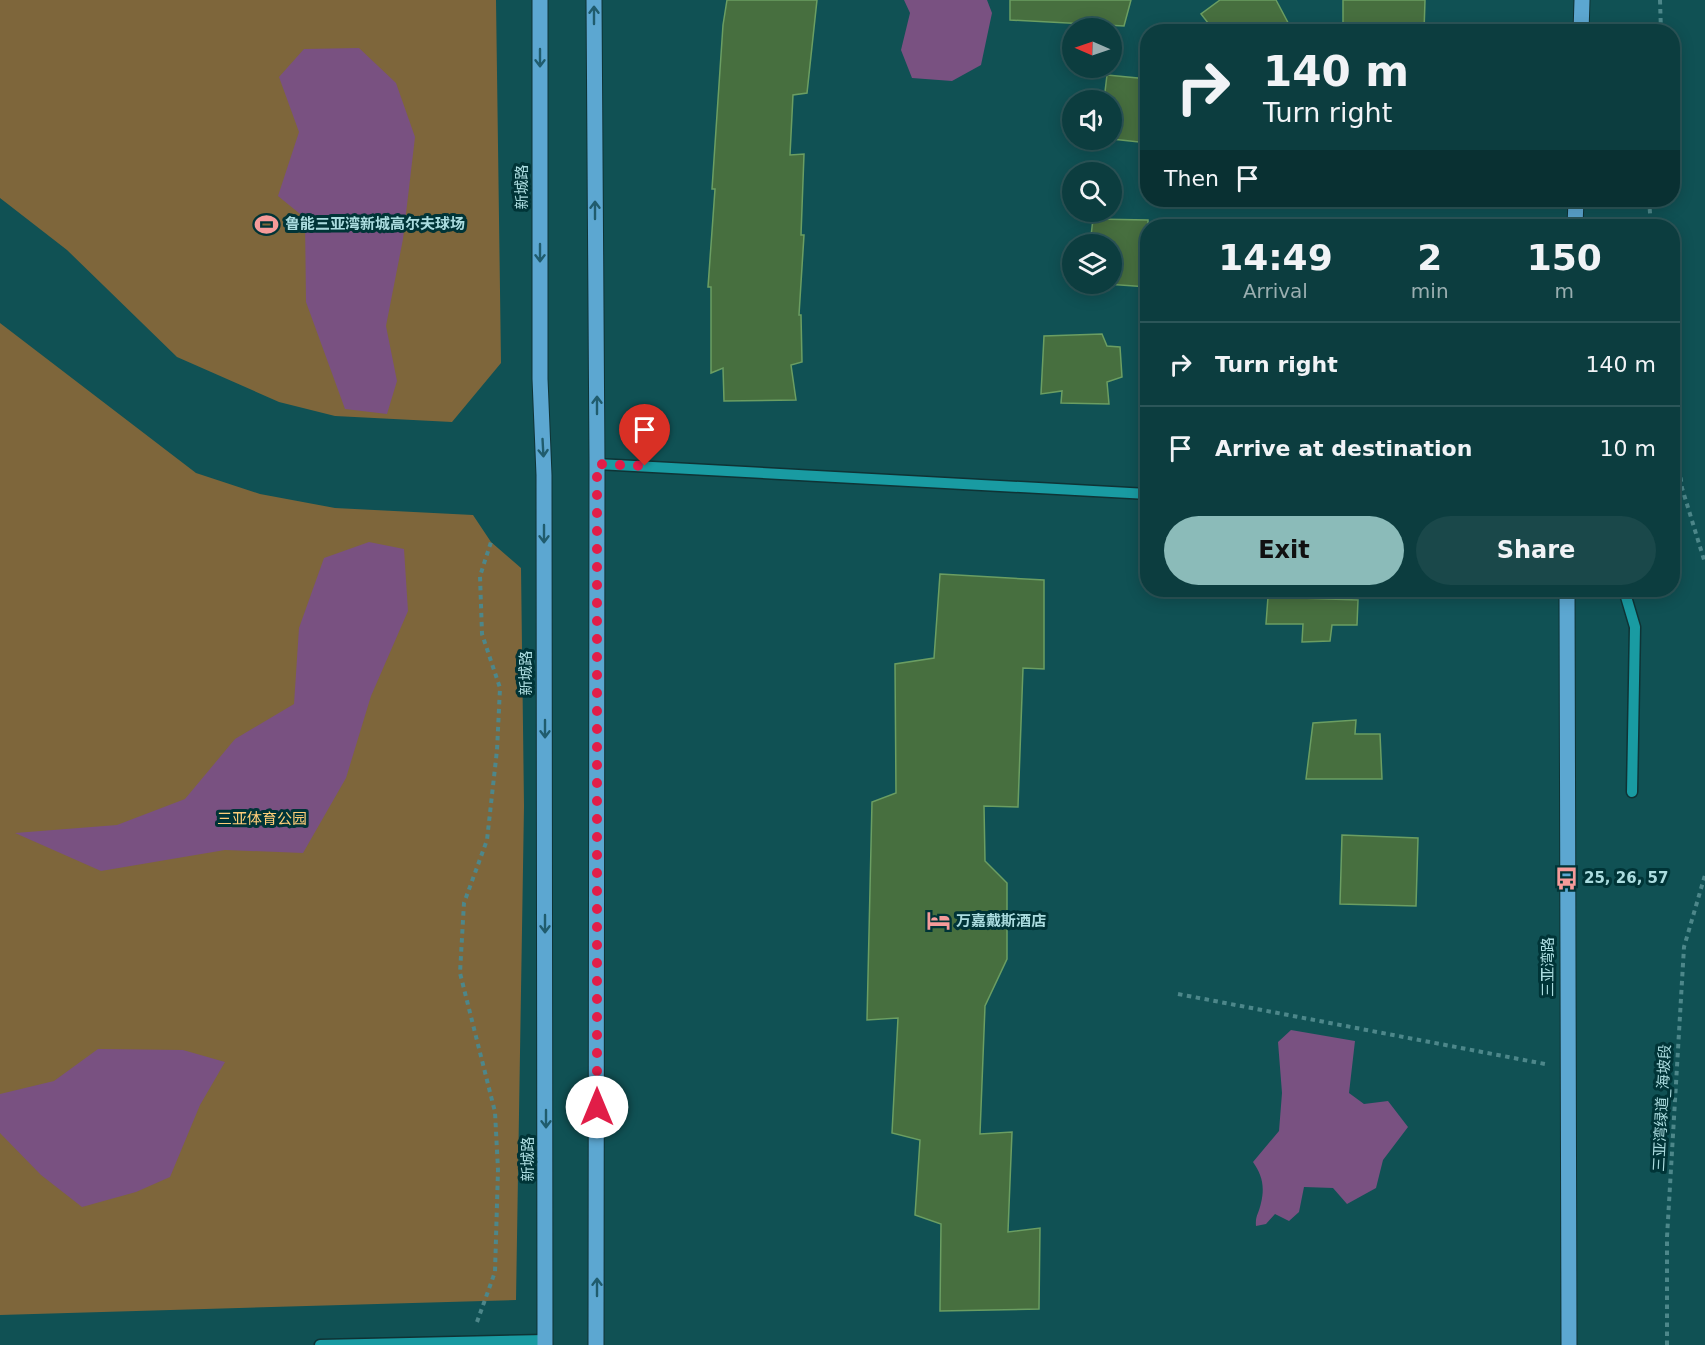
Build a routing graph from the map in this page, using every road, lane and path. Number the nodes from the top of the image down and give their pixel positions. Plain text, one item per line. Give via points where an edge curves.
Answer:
1 (540, 0) edge
2 (594, 0) edge
3 (1582, 0) edge
4 (1660, 0) edge
5 (1581, 24) edge
6 (1660, 24) edge
7 (597, 464) junction
8 (1680, 473) edge
9 (1140, 494) edge
10 (491, 542) dead end
11 (1705, 563) edge
12 (1567, 597) edge
13 (1626, 597) edge
14 (1632, 792) dead end
15 (1705, 875) edge
16 (1178, 994) dead end
17 (1566, 1068) junction
18 (469, 1342) junction
19 (545, 1342) edge
20 (320, 1345) edge
21 (596, 1345) edge
22 (1569, 1345) edge
23 (1667, 1345) edge

1 -> 19 main road, 新城路
7 -> 2 main road
3 - 5 main road
4 - 6 path
7 - 9 street
21 -> 7 main road
8 - 11 path
10 - 18 path via 480,587 482,634 500,688 497,750 487,840 464,903 460,973 495,1112 498,1181 495,1272
12 - 17 main road, 三亚湾路
13 - 14 street via 1635,627
15 - 23 path, 三亚湾绿道_海坡段 via 1684,947 1667,1237
16 - 17 path
17 - 22 main road, 三亚湾路
18 - 19 street
18 - 20 street

